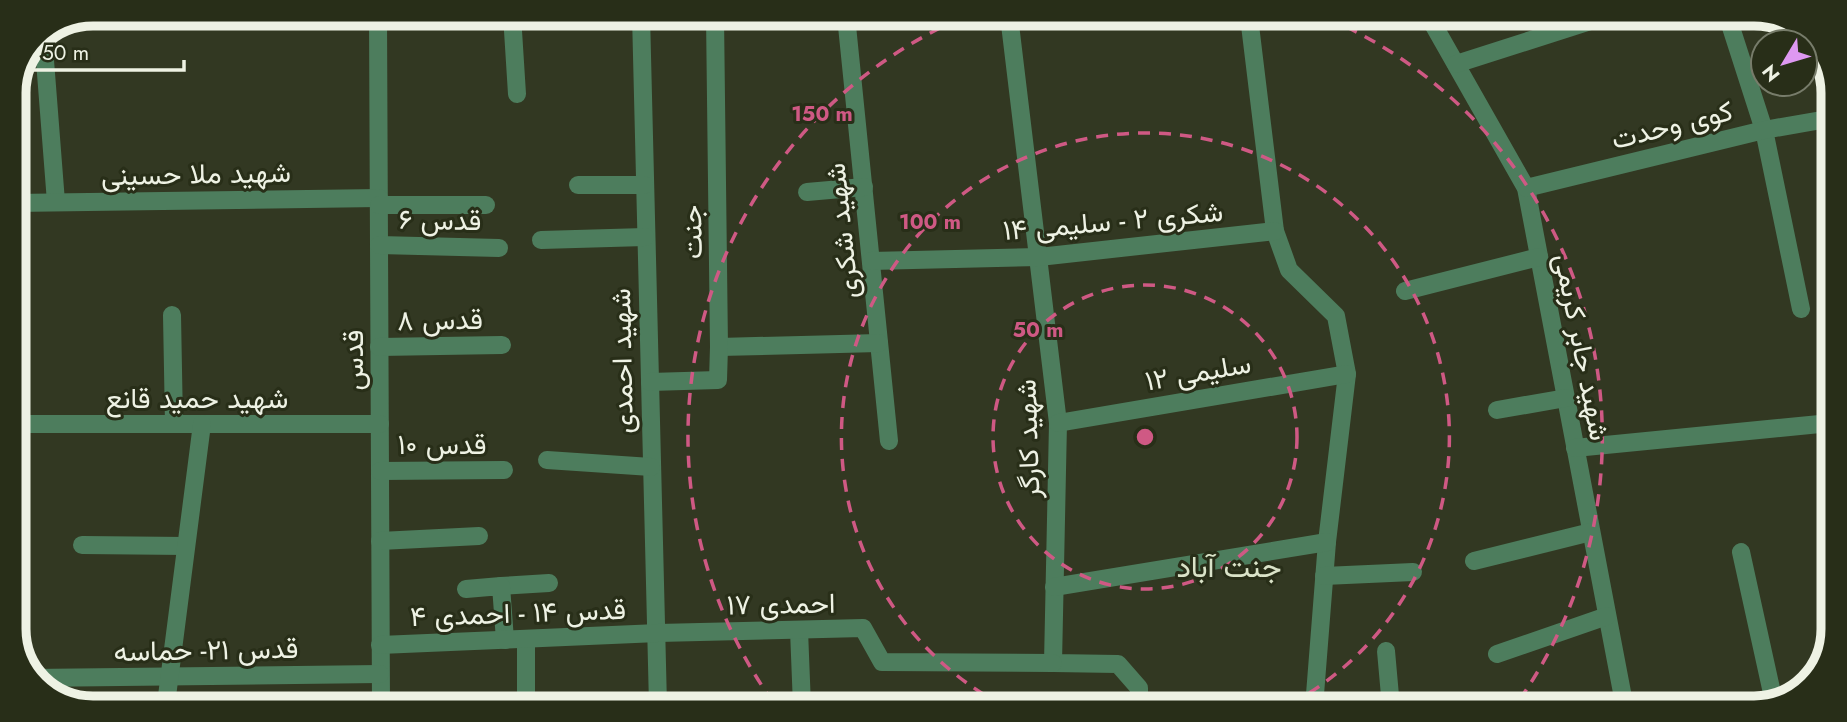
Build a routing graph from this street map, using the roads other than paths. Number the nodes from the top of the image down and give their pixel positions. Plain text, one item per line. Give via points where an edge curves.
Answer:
1 (378, 26) edge
2 (513, 26) edge
3 (641, 26) edge
4 (715, 26) edge
5 (847, 26) edge
6 (1010, 26) edge
7 (1250, 26) edge
8 (1434, 26) edge
9 (1575, 26) edge
10 (1731, 26) edge
11 (44, 48) edge
12 (1456, 64) junction
13 (517, 94) dead end
14 (1821, 120) edge
15 (1764, 130) junction
16 (578, 185) dead end
17 (644, 185) junction
18 (864, 187) junction
19 (1525, 188) junction
20 (807, 192) dead end
21 (56, 202) junction
22 (379, 202) junction
23 (26, 203) edge
24 (486, 205) dead end
25 (1275, 232) junction
26 (645, 237) junction
27 (541, 240) dead end
28 (379, 245) junction
29 (499, 248) dead end
30 (1039, 257) junction
31 (1539, 257) junction
32 (871, 261) junction
33 (1405, 291) dead end
34 (1801, 309) dead end
35 (172, 315) dead end
36 (879, 343) junction
37 (502, 345) dead end
38 (379, 347) junction
39 (719, 347) junction
40 (1347, 374) junction
41 (650, 382) junction
42 (1566, 398) junction
43 (1497, 410) dead end
44 (1058, 423) junction
45 (26, 424) edge
46 (174, 424) junction
47 (202, 424) junction
48 (380, 424) junction
49 (1821, 425) edge
50 (889, 441) dead end
51 (1575, 448) junction
52 (547, 460) dead end
53 (651, 467) junction
54 (504, 470) dead end
55 (380, 471) junction
56 (1591, 532) junction
57 (479, 536) dead end
58 (380, 541) junction
59 (1327, 542) junction
60 (82, 545) dead end
61 (186, 546) junction
62 (1741, 552) dead end
63 (1474, 561) dead end
64 (1413, 572) dead end
65 (1324, 576) junction
66 (549, 583) dead end
67 (501, 586) junction
68 (1054, 587) junction
69 (466, 589) dead end
70 (1607, 616) junction
71 (799, 630) junction
72 (657, 633) junction
73 (526, 639) junction
74 (505, 640) junction
75 (380, 645) junction
76 (1386, 651) dead end
77 (1497, 654) dead end
78 (1053, 663) junction
79 (380, 674) junction
80 (169, 676) junction
81 (57, 685) edge
82 (1772, 693) edge
83 (167, 696) edge
84 (381, 696) edge
85 (526, 696) edge
86 (658, 696) edge
87 (802, 696) edge
88 (1139, 696) edge
89 (1315, 696) edge
90 (1390, 696) edge
91 (1622, 696) edge

1 - 22 street, قدس
2 - 13 street
3 - 17 street, شهید احمدی
4 - 39 street, جنت
5 - 18 street, شهید شکری
6 - 30 street, شهید کارگر
7 - 25 street
8 - 12 street, شهید جابر کریمی
9 - 12 street
10 - 15 street
11 - 21 street
12 - 19 street, شهید جابر کریمی
14 - 15 street, کوی وحدت
15 - 19 street, کوی وحدت
15 - 34 street
16 - 17 street
17 - 26 street, شهید احمدی
18 - 20 street
18 - 32 street, شهید شکری
19 - 31 street, شهید جابر کریمی
21 - 22 street, شهید ملا حسینی
21 - 23 street, شهید ملا حسینی
22 - 24 street, شهید ملا حسینی
22 - 28 street, قدس
25 - 30 street, شکری ۲ - سلیمی ۱۴
25 - 40 street via 1289,270 1336,316
26 - 27 street
26 - 41 street, شهید احمدی
28 - 29 street, قدس ۶
28 - 38 street, قدس
30 - 32 street, شکری ۲ - سلیمی ۱۴
30 - 44 street, شهید کارگر
31 - 33 street
31 - 42 street, شهید جابر کریمی
32 - 36 street, شهید شکری
35 - 46 street
36 - 39 street
36 - 50 street, شهید شکری
37 - 38 street, قدس ۸
38 - 48 street, قدس
39 - 41 street, جنت via 718,380
40 - 44 street, سلیمی ۱۲
40 - 59 street
41 - 53 street, شهید احمدی
42 - 43 street
42 - 51 street, شهید جابر کریمی
44 - 68 street, شهید کارگر
45 - 46 street, شهید حمید قانع
46 - 47 street, شهید حمید قانع
47 - 48 street, شهید حمید قانع
47 - 61 street
48 - 55 street, قدس
49 - 51 street
51 - 56 street, شهید جابر کریمی
52 - 53 street
53 - 72 street, شهید احمدی
54 - 55 street, قدس ۱۰
55 - 58 street, قدس
56 - 63 street
56 - 70 street, شهید جابر کریمی
57 - 58 street
58 - 75 street, قدس
59 - 65 street
59 - 68 street
60 - 61 street
61 - 80 street
62 - 82 street
64 - 65 street
65 - 89 street
66 - 67 street
67 - 69 street
67 - 74 street
68 - 78 street, شهید کارگر
70 - 77 street
70 - 91 street, شهید جابر کریمی
71 - 72 street, احمدی ۱۷
71 - 78 street, احمدی ۱۷ via 863,628 882,662
71 - 87 street
72 - 73 street, قدس ۱۴ - احمدی ۴
72 - 86 street, شهید احمدی
73 - 74 street, قدس ۱۴ - احمدی ۴
73 - 85 street
74 - 75 street, قدس ۱۴ - احمدی ۴
75 - 79 street, قدس
76 - 90 street
78 - 88 street via 1118,664 1139,688
79 - 80 street, قدس ۲۱- حماسه
79 - 84 street, قدس
80 - 81 street, قدس ۲۱- حماسه
80 - 83 street

